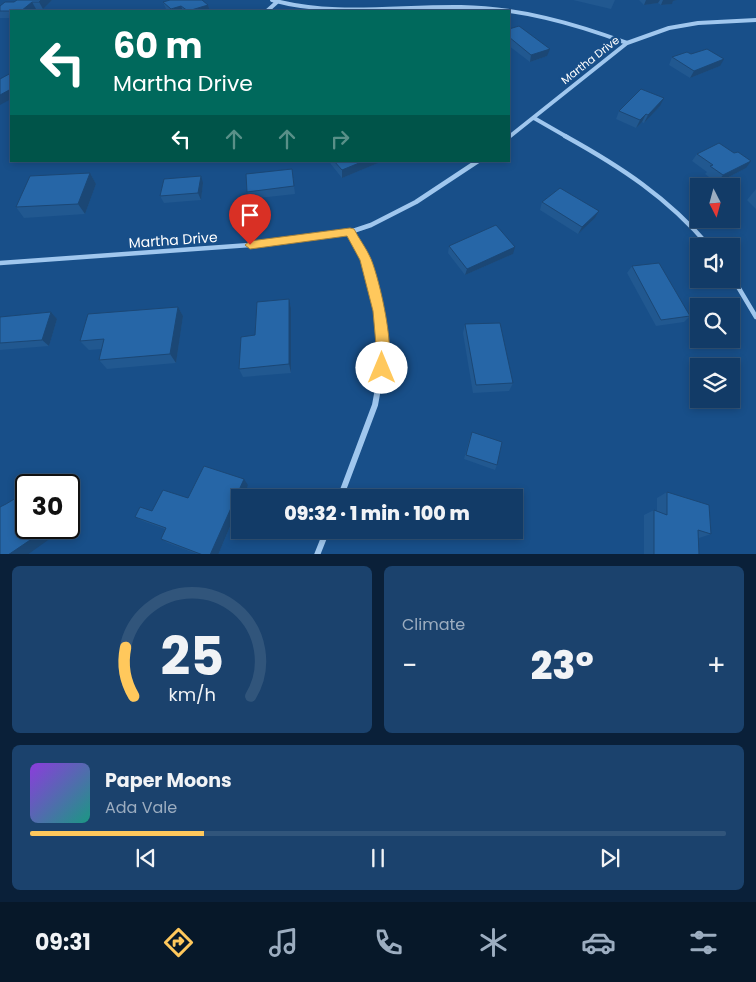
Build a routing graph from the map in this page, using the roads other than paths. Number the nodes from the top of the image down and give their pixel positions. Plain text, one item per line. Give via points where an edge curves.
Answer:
1 (272, 0) edge
2 (277, 2) junction
3 (267, 10) edge
4 (756, 20) edge
5 (627, 43) junction
6 (534, 118) junction
7 (510, 136) edge
8 (476, 162) edge
9 (350, 232) junction
10 (702, 238) edge
11 (0, 263) edge
12 (739, 288) edge
13 (756, 316) edge
14 (344, 489) edge
15 (323, 539) edge
16 (317, 554) edge

1 - 2 street
2 - 3 street
2 - 5 street via 332,9 461,7 520,10 570,22
4 - 5 street, Martha Drive via 669,28
5 - 6 street, Martha Drive
6 - 7 street, Martha Drive
6 - 10 street via 647,186
8 - 9 street, Martha Drive via 416,202
9 - 11 street, Martha Drive via 250,245
9 - 14 street via 366,259 379,311 384,356 375,405
12 - 13 street
15 - 16 street

